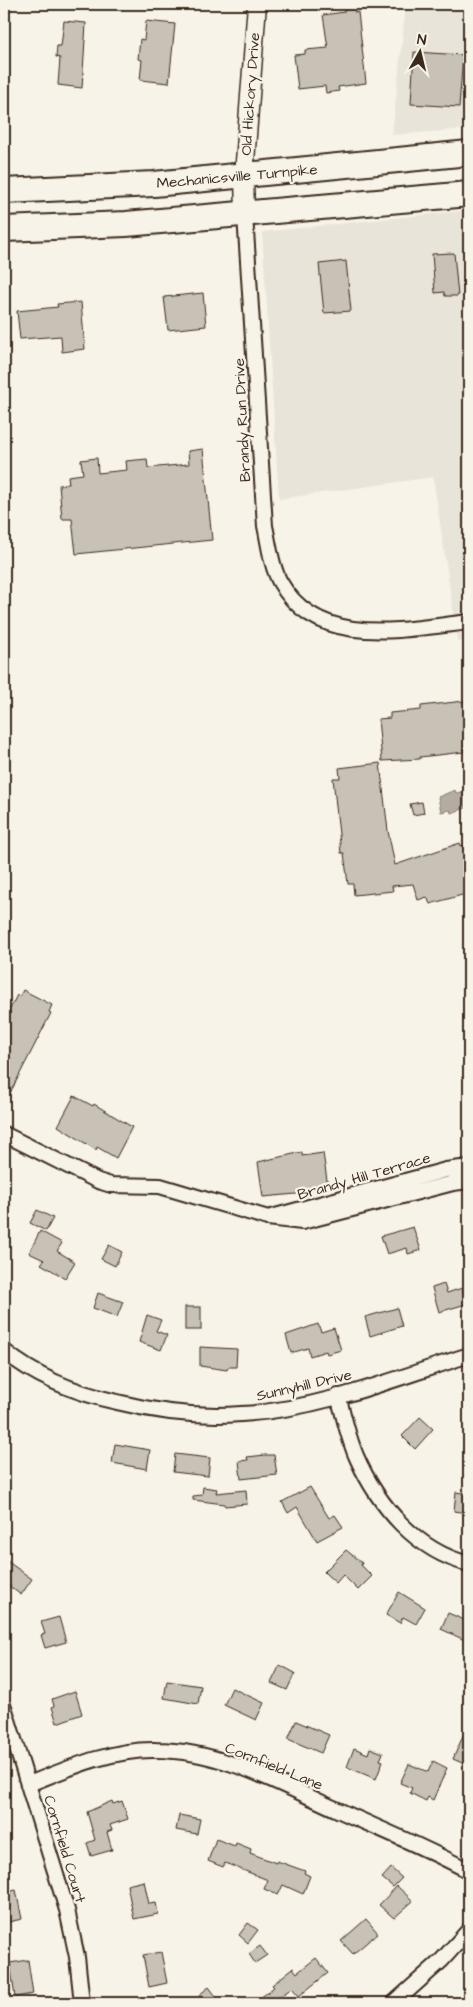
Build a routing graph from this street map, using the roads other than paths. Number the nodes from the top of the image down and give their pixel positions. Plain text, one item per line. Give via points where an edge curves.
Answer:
1 (257, 4) edge
2 (469, 154) edge
3 (244, 175) junction
4 (4, 191) edge
5 (469, 194) edge
6 (245, 215) junction
7 (4, 229) edge
8 (469, 622) edge
9 (4, 1134) edge
10 (469, 1167) edge
11 (469, 1181) edge
12 (268, 1218) junction
13 (4, 1351) edge
14 (469, 1355) edge
15 (338, 1396) junction
16 (469, 1564) edge
17 (4, 1707) edge
18 (28, 1784) junction
19 (469, 1871) edge
20 (469, 1930) edge
21 (82, 2003) edge
22 (394, 2003) edge

1 - 3 street, Old Hickory Drive
2 - 3 highway, Mechanicsville Turnpike
3 - 4 highway, Mechanicsville Turnpike via 88,188
3 - 6 street, Old Hickory Drive
5 - 6 highway
6 - 7 highway via 117,225
6 - 8 street, Brandy Run Drive via 265,526 280,581 305,613 350,629 384,631
9 - 12 street, Brandy Hill Terrace via 98,1181 111,1185 160,1186
10 - 12 street, Brandy Hill Terrace via 446,1170
11 - 12 street, Brandy Hill Terrace via 302,1222
13 - 15 street, Sunnyhill Drive via 42,1376 89,1396 178,1413 242,1414 289,1408
14 - 15 street, Sunnyhill Drive
15 - 16 street via 356,1457 383,1504 423,1543
17 - 18 street, Cornfield Court
18 - 19 street, Cornfield Lane via 66,1769 130,1751 198,1755 243,1768
18 - 21 street, Cornfield Court via 67,1910
20 - 22 street via 442,1960

